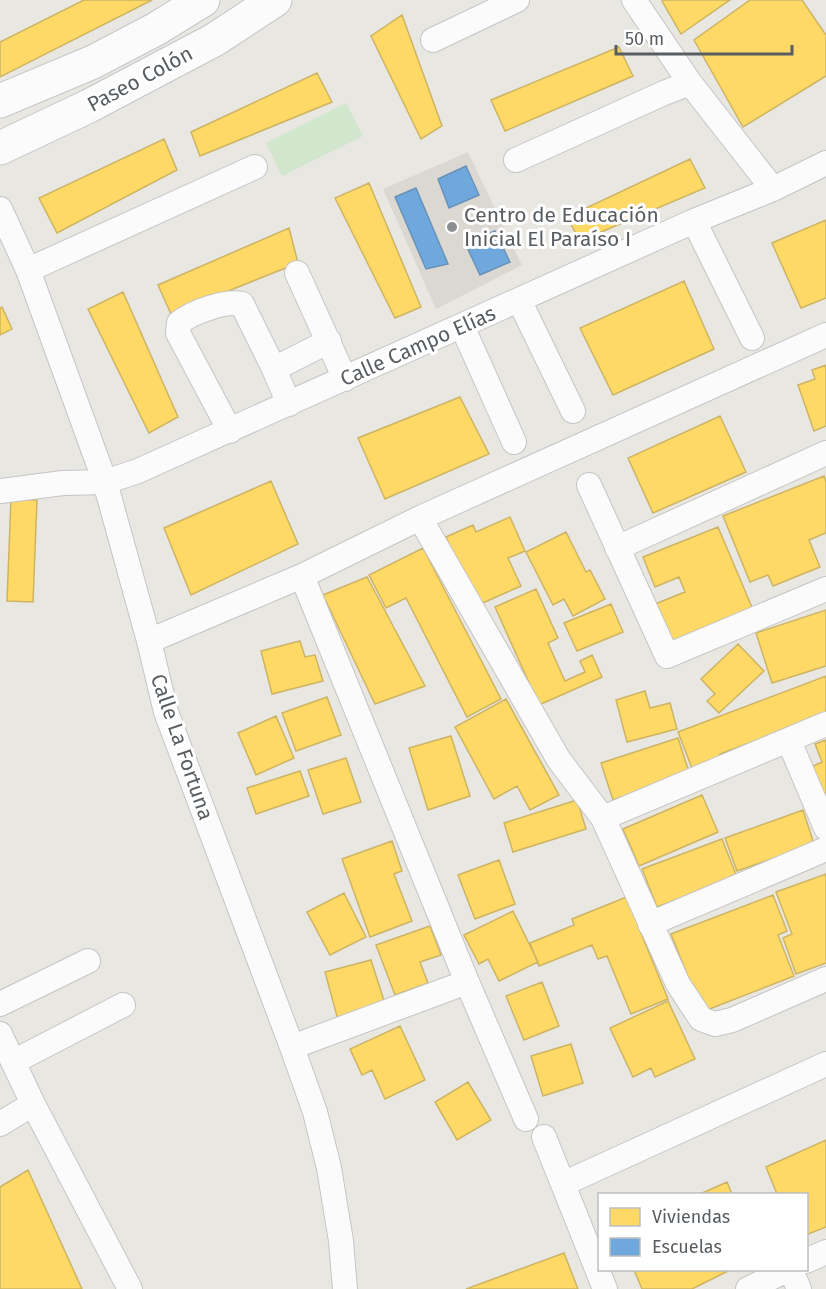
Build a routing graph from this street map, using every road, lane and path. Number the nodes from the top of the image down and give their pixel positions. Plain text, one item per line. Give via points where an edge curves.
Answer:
1 (204, 0) edge
2 (275, 0) edge
3 (517, 0) edge
4 (634, 0) edge
5 (433, 40) dead end
6 (690, 83) junction
7 (0, 101) edge
8 (0, 148) edge
9 (516, 160) dead end
10 (826, 163) edge
11 (255, 167) dead end
12 (773, 189) junction
13 (0, 209) edge
14 (693, 220) junction
15 (28, 270) junction
16 (297, 273) dead end
17 (519, 300) junction
18 (462, 326) junction
19 (826, 335) edge
20 (752, 338) dead end
21 (328, 341) junction
22 (274, 369) junction
23 (345, 379) junction
24 (289, 404) junction
25 (573, 411) dead end
26 (230, 431) junction
27 (514, 442) dead end
28 (826, 453) edge
29 (105, 482) junction
30 (589, 485) dead end
31 (0, 491) edge
32 (420, 518) junction
33 (617, 548) junction
34 (302, 576) junction
35 (826, 589) edge
36 (149, 641) junction
37 (826, 724) edge
38 (789, 741) junction
39 (603, 818) junction
40 (826, 828) edge
41 (826, 849) edge
42 (651, 924) junction
43 (88, 961) dead end
44 (826, 979) edge
45 (467, 982) junction
46 (0, 1004) edge
47 (123, 1005) dead end
48 (0, 1034) edge
49 (292, 1047) junction
50 (14, 1062) junction
51 (826, 1064) edge
52 (33, 1104) junction
53 (526, 1119) dead end
54 (0, 1124) edge
55 (544, 1137) dead end
56 (563, 1184) junction
57 (826, 1252) edge
58 (808, 1261) edge
59 (785, 1271) edge
60 (790, 1271) edge
61 (130, 1289) edge
62 (345, 1289) edge
63 (605, 1289) edge
64 (748, 1289) edge
65 (800, 1289) edge

1 - 7 main road, Paseo Colón via 93,62
2 - 8 main road, Paseo Colón via 214,40
3 - 5 street
4 - 6 street
6 - 9 street
6 - 12 street
10 - 12 street, Calle Campo Elías
11 - 15 street
12 - 14 street, Calle Campo Elías
13 - 15 street, Calle La Fortuna
14 - 17 street, Calle Campo Elías
14 - 20 street
15 - 29 street, Calle La Fortuna
16 - 21 street
17 - 18 street, Calle Campo Elías
17 - 25 street
18 - 23 street, Calle Campo Elías
18 - 27 street
19 - 32 street
21 - 22 street
21 - 23 street
22 - 24 street
22 - 26 street via 242,304 224,304 179,322 178,333
23 - 24 street, Calle Campo Elías
24 - 26 street, Calle Campo Elías
26 - 29 street, Calle Campo Elías
28 - 33 street
29 - 31 street, Calle Campo Elías
29 - 36 street, Calle La Fortuna
30 - 33 street
32 - 34 street
32 - 39 street via 559,760
33 - 35 street via 667,656
34 - 36 street
34 - 45 street
36 - 49 street, Calle La Fortuna via 166,712
37 - 38 street
38 - 39 street
38 - 40 street
39 - 42 street
41 - 42 street
42 - 44 street via 678,984 701,1020 715,1024 732,1020
43 - 46 street
45 - 49 street
45 - 53 street
47 - 50 street
48 - 50 street
49 - 62 street, Calle La Fortuna via 329,1168
50 - 52 street
51 - 56 street
52 - 54 street
52 - 61 street
55 - 56 street
56 - 63 street
57 - 58 street
59 - 64 street
60 - 65 street

